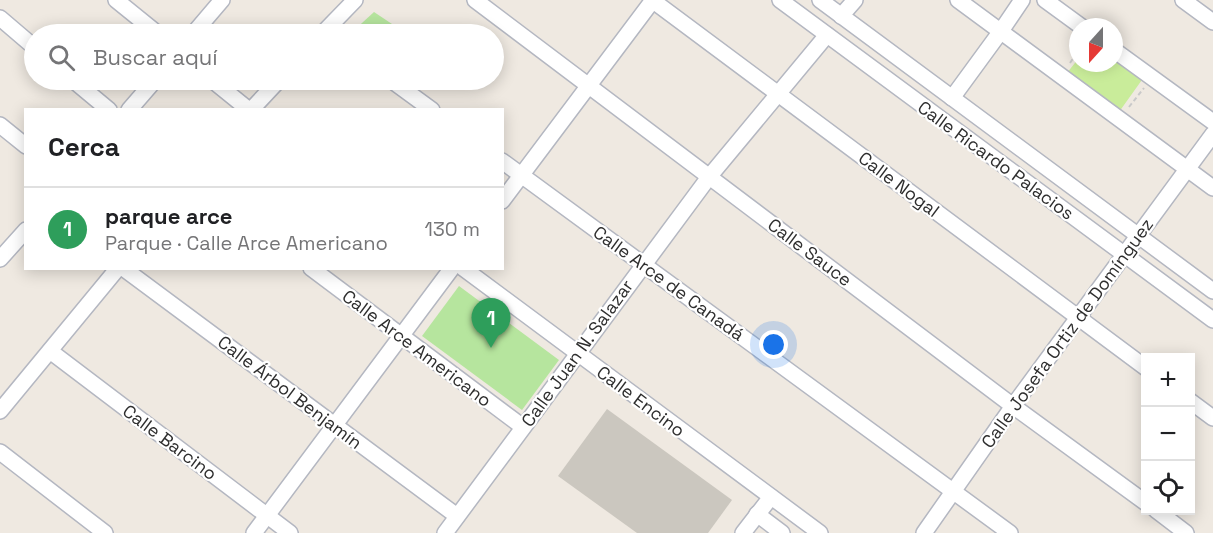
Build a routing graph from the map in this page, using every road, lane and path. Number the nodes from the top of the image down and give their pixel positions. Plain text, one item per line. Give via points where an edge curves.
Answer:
1 (116, 0) edge
2 (222, 0) edge
3 (355, 0) edge
4 (475, 0) edge
5 (653, 0) edge
6 (780, 0) edge
7 (820, 0) edge
8 (855, 0) edge
9 (958, 0) edge
10 (1022, 0) edge
11 (1045, 0) edge
12 (1184, 0) edge
13 (841, 16) junction
14 (0, 18) edge
15 (1070, 18) edge
16 (1213, 22) edge
17 (146, 24) edge
18 (202, 24) edge
19 (332, 24) edge
20 (1001, 31) junction
21 (827, 35) junction
22 (24, 38) edge
23 (1123, 56) edge
24 (1152, 77) junction
25 (589, 85) junction
26 (85, 90) edge
27 (146, 90) edge
28 (225, 90) edge
29 (269, 90) edge
30 (405, 90) edge
31 (777, 93) junction
32 (952, 98) junction
33 (107, 108) edge
34 (131, 108) edge
35 (247, 108) edge
36 (252, 108) edge
37 (429, 108) edge
38 (1120, 119) junction
39 (1213, 122) edge
40 (0, 125) edge
41 (1213, 134) edge
42 (24, 144) edge
43 (504, 162) edge
44 (1187, 168) junction
45 (522, 176) junction
46 (709, 177) junction
47 (1213, 188) edge
48 (504, 198) edge
49 (24, 232) edge
50 (1138, 235) junction
51 (3, 250) edge
52 (1124, 254) junction
53 (643, 264) junction
54 (119, 270) edge
55 (124, 270) edge
56 (314, 270) edge
57 (451, 270) edge
58 (466, 270) edge
59 (1213, 291) edge
60 (1078, 318) junction
61 (1213, 320) edge
62 (402, 336) junction
63 (50, 351) junction
64 (577, 353) junction
65 (1141, 364) edge
66 (1195, 404) edge
67 (1013, 406) junction
68 (0, 411) edge
69 (1213, 418) edge
70 (335, 426) junction
71 (523, 427) junction
72 (0, 452) edge
73 (953, 491) junction
74 (771, 497) junction
75 (1141, 499) edge
76 (757, 514) junction
77 (1163, 515) edge
78 (267, 516) junction
79 (457, 516) junction
80 (105, 533) edge
81 (254, 533) edge
82 (290, 533) edge
83 (445, 533) edge
84 (743, 533) edge
85 (782, 533) edge
86 (820, 533) edge
87 (924, 533) edge
88 (1010, 533) edge
89 (1186, 533) edge

1 - 17 street
2 - 18 street
3 - 19 street
4 - 25 street, Calle Sauce
5 - 25 street
5 - 31 street, Calle Nogal
6 - 21 street, Calle Ricardo Palacios
7 - 13 street, Calle Ricardo Palacios
8 - 13 street
9 - 20 street
10 - 20 street
11 - 15 street
12 - 16 street
13 - 32 street, Calle Ricardo Palacios
14 - 22 street
20 - 32 street
20 - 38 street
21 - 31 street, Calle Juan N. Salazar
21 - 52 street, Calle Ricardo Palacios
23 - 24 street
24 - 38 path
24 - 39 street
25 - 45 street
25 - 46 street, Calle Sauce
26 - 33 street
27 - 34 street
28 - 35 street
29 - 36 street
30 - 37 street
31 - 46 street, Calle Juan N. Salazar
31 - 60 street, Calle Nogal
32 - 50 street, Calle Ricardo Palacios
38 - 44 street
40 - 42 street
41 - 44 street, Calle Josefa Ortiz de Domínguez
43 - 45 street, Calle Arce de Canadá
44 - 47 street
44 - 50 street, Calle Josefa Ortiz de Domínguez
45 - 48 street
45 - 53 street, Calle Arce de Canadá
46 - 53 street, Calle Juan N. Salazar
46 - 67 street, Calle Sauce
49 - 51 street
50 - 52 street, Calle Josefa Ortiz de Domínguez
50 - 59 street, Calle Ricardo Palacios
52 - 60 street, Calle Josefa Ortiz de Domínguez
52 - 61 street, Calle Ricardo Palacios
53 - 64 street, Calle Juan N. Salazar
53 - 73 street, Calle Arce de Canadá
54 - 63 street
55 - 70 street, Calle Árbol Benjamín
56 - 62 street, Calle Arce Americano
57 - 62 street
58 - 64 street, Calle Encino
60 - 65 street, Calle Nogal
60 - 67 street, Calle Josefa Ortiz de Domínguez
62 - 70 street
62 - 71 street, Calle Arce Americano
63 - 68 street
63 - 78 street, Calle Barcino
64 - 71 street, Calle Juan N. Salazar
64 - 74 street, Calle Encino
66 - 69 street
67 - 73 street, Calle Josefa Ortiz de Domínguez
67 - 75 street, Calle Sauce
70 - 78 street
70 - 79 street, Calle Árbol Benjamín
71 - 79 street, Calle Juan N. Salazar
72 - 80 street
73 - 87 street, Calle Josefa Ortiz de Domínguez
73 - 88 street, Calle Arce de Canadá
74 - 76 street
74 - 86 street, Calle Encino
76 - 84 street
76 - 85 street
77 - 89 street
78 - 81 street
78 - 82 street, Calle Barcino
79 - 83 street, Calle Juan N. Salazar

